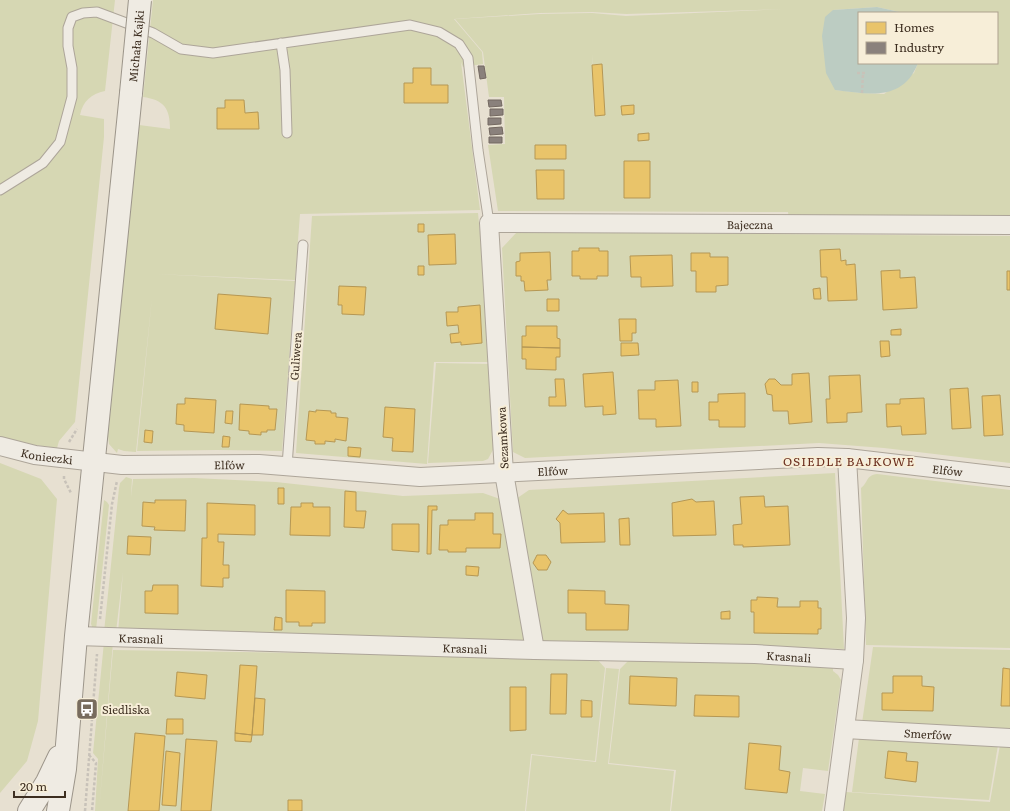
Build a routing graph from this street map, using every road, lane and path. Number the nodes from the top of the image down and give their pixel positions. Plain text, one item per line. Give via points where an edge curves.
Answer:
1 (140, 0) edge
2 (281, 43) junction
3 (857, 73) dead end
4 (863, 73) junction
5 (867, 73) dead end
6 (862, 93) dead end
7 (287, 133) dead end
8 (0, 190) edge
9 (489, 223) junction
10 (1010, 225) edge
11 (304, 245) dead end
12 (81, 423) dead end
13 (67, 445) dead end
14 (0, 446) edge
15 (847, 458) junction
16 (94, 462) junction
17 (287, 466) junction
18 (504, 473) junction
19 (64, 474) dead end
20 (121, 476) dead end
21 (1010, 477) edge
22 (70, 492) dead end
23 (114, 496) dead end
24 (76, 636) junction
25 (535, 650) junction
26 (854, 660) junction
27 (845, 729) junction
28 (1010, 738) edge
29 (66, 740) junction
30 (29, 811) edge
31 (58, 811) edge
32 (85, 811) edge
33 (92, 811) edge
34 (834, 811) edge

1 - 16 street, Michała Kajki, bridge
2 - 7 lane via 285,70
2 - 8 lane via 213,53 197,52 181,50 153,33 97,12 72,17 68,28 72,97 60,142 43,163
2 - 9 lane via 410,25 439,32 459,44 468,58
3 - 4 path
4 - 5 path
4 - 6 path
9 - 10 street, Bajeczna
9 - 18 street, Sezamkowa
11 - 17 lane, Guliwera
12 - 13 path
14 - 16 street, Konieczki via 35,455
15 - 18 street, Elfów via 818,457
15 - 21 street, Elfów
15 - 26 street via 856,618
16 - 17 street, Elfów via 128,465 228,463
16 - 24 street, Michała Kajki
17 - 18 street, Elfów via 420,477
18 - 25 street, Sezamkowa
19 - 22 path
20 - 23 path via 117,481
24 - 25 street, Krasnali
24 - 29 street, Michała Kajki
25 - 26 street, Krasnali via 762,654
26 - 27 street
27 - 28 street, Smerfów
27 - 34 street
29 - 30 street via 47,782
29 - 31 street, Michała Kajki via 65,769
32 - 33 path via 89,755 96,763

